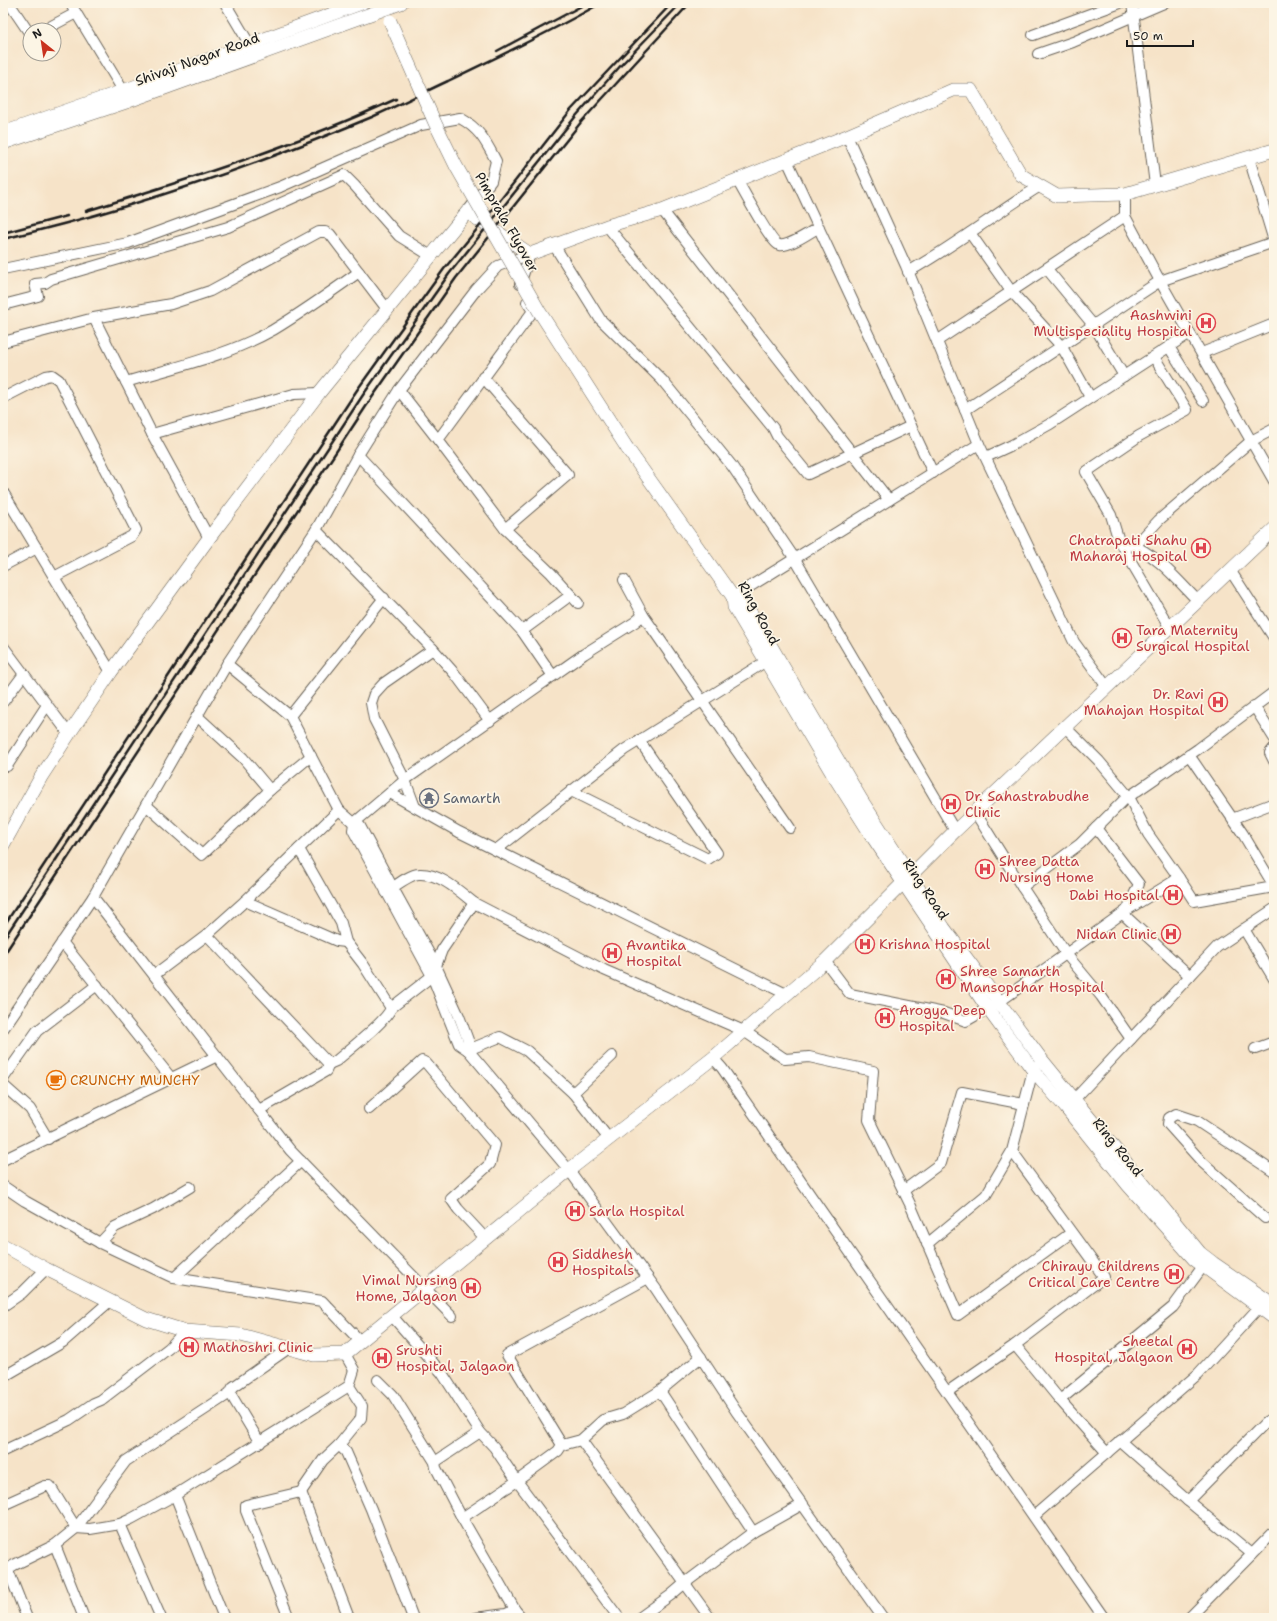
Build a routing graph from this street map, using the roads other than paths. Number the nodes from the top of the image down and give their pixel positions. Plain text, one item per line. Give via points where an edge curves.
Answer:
1 (9, 3) edge
2 (70, 3) edge
3 (225, 3) edge
4 (362, 3) edge
5 (401, 3) edge
6 (1120, 3) edge
7 (1132, 3) edge
8 (1164, 3) edge
9 (384, 11) edge
10 (76, 12) junction
11 (1134, 15) junction
12 (22, 22) edge
13 (58, 22) edge
14 (1033, 35) dead end
15 (253, 50) junction
16 (1038, 54) dead end
17 (126, 96) junction
18 (3, 132) edge
19 (847, 136) junction
20 (3, 143) edge
21 (1274, 150) edge
22 (1249, 158) junction
23 (787, 160) junction
24 (737, 180) junction
25 (1155, 185) junction
26 (1040, 186) junction
27 (1124, 194) junction
28 (662, 210) junction
29 (467, 212) junction
30 (1125, 216) junction
31 (607, 226) junction
32 (819, 227) junction
33 (970, 233) junction
34 (1274, 241) edge
35 (554, 245) junction
36 (530, 254) junction
37 (431, 256) junction
38 (1047, 269) junction
39 (3, 270) edge
40 (359, 272) junction
41 (908, 272) junction
42 (1160, 281) junction
43 (1011, 291) junction
44 (3, 305) edge
45 (387, 309) junction
46 (94, 318) junction
47 (1274, 324) edge
48 (1094, 326) junction
49 (1190, 333) junction
50 (937, 341) junction
51 (3, 342) edge
52 (1062, 347) junction
53 (1169, 347) junction
54 (1202, 353) junction
55 (1154, 357) junction
56 (1124, 376) junction
57 (483, 377) junction
58 (126, 382) junction
59 (399, 390) junction
60 (319, 393) junction
61 (1090, 397) junction
62 (3, 398) edge
63 (1203, 401) dead end
64 (965, 410) junction
65 (911, 426) junction
66 (1274, 429) edge
67 (152, 434) junction
68 (438, 440) junction
69 (1251, 441) junction
70 (979, 444) junction
71 (627, 448) joint
72 (852, 454) junction
73 (358, 455) junction
74 (986, 457) junction
75 (933, 473) junction
76 (1274, 481) edge
77 (3, 492) edge
78 (889, 500) junction
79 (505, 529) junction
80 (1274, 529) edge
81 (316, 530) junction
82 (209, 538) junction
83 (1119, 541) junction
84 (1135, 546) junction
85 (37, 548) junction
86 (795, 559) junction
87 (3, 566) edge
88 (1230, 570) junction
89 (54, 577) junction
90 (624, 580) dead end
91 (571, 595) junction
92 (733, 597) junction
93 (384, 598) junction
94 (1198, 601) junction
95 (578, 603) dead end
96 (643, 615) junction
97 (1170, 628) junction
98 (522, 631) junction
99 (1274, 638) edge
100 (3, 646) edge
101 (433, 649) junction
102 (772, 658) junction
103 (227, 664) junction
104 (111, 672) junction
105 (24, 674) junction
106 (553, 676) junction
107 (1107, 687) junction
108 (1274, 692) edge
109 (702, 701) junction
110 (3, 702) edge
111 (47, 705) junction
112 (1254, 706) junction
113 (197, 716) junction
114 (290, 716) junction
115 (490, 721) junction
116 (1065, 727) junction
117 (69, 734) junction
118 (1274, 738) edge
119 (639, 740) junction
120 (1274, 748) edge
121 (1189, 755) junction
122 (311, 756) junction
123 (1274, 761) edge
124 (7, 766) dead end
125 (405, 780) junction
126 (270, 790) junction
127 (571, 792) junction
128 (390, 793) junction
129 (1129, 797) junction
130 (1274, 803) edge
131 (146, 805) junction
132 (415, 807) junction
133 (339, 810) junction
134 (975, 812) junction
135 (1232, 819) junction
136 (354, 823) junction
137 (790, 828) dead end
138 (1096, 828) junction
139 (955, 831) junction
140 (3, 845) edge
141 (299, 849) junction
142 (496, 850) junction
143 (1179, 878) junction
144 (906, 880) junction
145 (1022, 887) junction
146 (1274, 887) edge
147 (389, 890) junction
148 (92, 897) junction
149 (245, 901) junction
150 (474, 903) junction
151 (1274, 909) edge
152 (1125, 912) junction
153 (1244, 929) junction
154 (206, 935) junction
155 (62, 942) junction
156 (346, 942) junction
157 (1067, 955) junction
158 (825, 961) junction
159 (436, 966) junction
160 (154, 975) junction
161 (432, 976) junction
162 (1190, 976) junction
163 (1274, 979) edge
164 (97, 985) junction
165 (786, 994) junction
166 (994, 1005) junction
167 (390, 1008) junction
168 (3, 1029) edge
169 (744, 1031) junction
170 (1131, 1039) junction
171 (1274, 1042) edge
172 (1255, 1049) dead end
173 (468, 1050) junction
174 (217, 1056) junction
175 (612, 1056) dead end
176 (713, 1058) junction
177 (329, 1064) junction
178 (1037, 1065) junction
179 (172, 1078) junction
180 (3, 1079) edge
181 (3, 1085) edge
182 (573, 1093) junction
183 (1024, 1104) junction
184 (1071, 1104) junction
185 (259, 1110) junction
186 (369, 1110) dead end
187 (48, 1139) junction
188 (609, 1139) junction
189 (1012, 1151) junction
190 (3, 1160) edge
191 (301, 1161) junction
192 (569, 1170) junction
193 (1274, 1172) edge
194 (3, 1186) edge
195 (190, 1187) dead end
196 (903, 1191) junction
197 (1265, 1218) dead end
198 (1071, 1233) junction
199 (486, 1239) junction
200 (100, 1243) junction
201 (927, 1244) junction
202 (3, 1245) edge
203 (1206, 1263) junction
204 (46, 1269) junction
205 (174, 1278) junction
206 (648, 1278) junction
207 (424, 1289) junction
208 (110, 1301) junction
209 (1266, 1304) edge
210 (3, 1306) edge
211 (392, 1316) junction
212 (452, 1316) dead end
213 (1274, 1318) edge
214 (185, 1331) junction
215 (361, 1342) junction
216 (1014, 1345) junction
217 (289, 1348) junction
218 (345, 1354) junction
219 (701, 1357) junction
220 (3, 1377) edge
221 (378, 1380) dead end
222 (349, 1386) junction
223 (660, 1391) junction
224 (947, 1392) junction
225 (230, 1393) junction
226 (1060, 1400) junction
227 (1274, 1420) edge
228 (480, 1432) junction
229 (581, 1440) junction
230 (1120, 1441) junction
231 (260, 1442) junction
232 (339, 1445) junction
233 (562, 1445) junction
234 (3, 1452) edge
235 (1107, 1453) junction
236 (435, 1462) junction
237 (517, 1481) junction
238 (301, 1492) junction
239 (175, 1495) junction
240 (1188, 1501) junction
241 (802, 1504) junction
242 (3, 1505) edge
243 (1034, 1516) junction
244 (462, 1518) junction
245 (120, 1524) junction
246 (76, 1528) junction
247 (754, 1532) junction
248 (1274, 1532) edge
249 (54, 1545) junction
250 (1252, 1554) junction
251 (5, 1571) edge
252 (685, 1583) junction
253 (515, 1610) junction
254 (27, 1618) edge
255 (84, 1618) edge
256 (161, 1618) edge
257 (224, 1618) edge
258 (289, 1618) edge
259 (349, 1618) edge
260 (413, 1618) edge
261 (476, 1618) edge
262 (522, 1618) edge
263 (619, 1618) edge
264 (639, 1618) edge
265 (710, 1618) edge
266 (884, 1618) edge
267 (1104, 1618) edge
268 (1189, 1618) edge

1 - 12 street
2 - 10 street
3 - 15 street
4 - 15 main road, Shivaji Nagar Road
5 - 9 main road, Shivaji Nagar Road
6 - 14 street
7 - 11 street
8 - 11 street
9 - 15 main road, Shivaji Nagar Road
9 - 71 main road, Pimprala Flyover, bridge via 456,166 540,311
10 - 13 street
10 - 17 street
11 - 16 street
11 - 25 street
15 - 17 main road, Shivaji Nagar Road
17 - 18 main road, Shivaji Nagar Road
17 - 20 main road, Shivaji Nagar Road
19 - 23 main road
19 - 26 main road via 953,90 972,90 1021,175
19 - 41 street
21 - 22 main road
22 - 25 main road
22 - 34 street
23 - 24 main road
23 - 32 street
24 - 28 main road
24 - 32 street via 776,244 790,243
25 - 27 main road
26 - 27 main road via 1057,196
26 - 33 street
27 - 30 street
28 - 31 main road
28 - 72 street
29 - 36 main road
29 - 37 main road
29 - 39 street via 491,181 496,161 472,124 460,118 421,125 280,187 128,243
30 - 38 street
30 - 42 street
31 - 35 main road
31 - 72 street via 808,474
32 - 65 street
33 - 41 street via 941,254
33 - 43 street
34 - 42 street
35 - 36 main road
35 - 86 street via 600,319 662,380 732,466
36 - 57 street via 519,288 533,311
36 - 59 street via 498,266 476,290
37 - 44 street via 399,236 344,175 228,227 35,284 38,296
37 - 45 main road
38 - 43 street
38 - 48 street
40 - 45 street
40 - 46 street via 330,234 318,232 210,291 171,304
40 - 58 street via 260,336 208,358
41 - 50 street
42 - 48 street
42 - 49 street
43 - 50 street
43 - 52 street
45 - 60 main road
46 - 51 street
46 - 58 street
47 - 54 street
48 - 52 street
48 - 56 street
49 - 53 street
49 - 54 street
50 - 64 street
52 - 61 street
52 - 64 street
53 - 55 street
53 - 63 street
54 - 69 street
55 - 56 street
55 - 83 street via 1188,410 1139,436 1086,472 1111,515
56 - 61 street
57 - 68 street
57 - 79 street via 568,475
58 - 67 street
59 - 68 street
59 - 73 street
60 - 67 street via 294,394
60 - 82 main road
61 - 74 street via 1050,424
62 - 89 street via 46,376 52,375 59,380 136,530 132,536
64 - 70 street
65 - 72 street
65 - 75 street
66 - 69 street
67 - 82 street
68 - 79 street
69 - 76 street
69 - 84 street via 1159,520
70 - 74 street
70 - 75 street
71 - 92 main road, Ring Road
72 - 78 street
73 - 81 street
73 - 98 street
74 - 107 street via 1074,642
75 - 78 street
77 - 85 street
78 - 86 street
79 - 91 street
80 - 88 main road
81 - 93 street
81 - 103 street
82 - 104 main road
83 - 84 street
83 - 97 street
84 - 94 street via 1169,572
85 - 87 street
85 - 89 street
86 - 92 street
86 - 139 street
88 - 94 main road
88 - 99 street
89 - 104 street
90 - 96 street
91 - 95 street
91 - 98 street
92 - 102 main road, Ring Road via 734,607
93 - 101 street
93 - 114 street
94 - 97 main road
96 - 106 street
96 - 109 street
97 - 107 main road
98 - 106 street
100 - 105 street
101 - 115 street
101 - 125 street via 384,683 374,694 371,703 374,719
102 - 109 street
102 - 144 main road, Ring Road via 832,773
103 - 113 street
103 - 114 street
104 - 117 main road
105 - 110 street
105 - 111 street
106 - 115 street
107 - 116 main road
108 - 112 street
109 - 119 street
109 - 137 street
111 - 117 street
111 - 124 street
112 - 118 street
112 - 121 street
113 - 126 street via 243,758
113 - 131 street
114 - 122 street
115 - 125 street
116 - 129 street via 1099,761
116 - 134 main road
117 - 140 main road via 40,777
119 - 127 street
119 - 127 street via 717,854 708,859
120 - 123 street via 1270,753
121 - 129 street
121 - 135 street
122 - 126 street
122 - 133 street
125 - 128 street
125 - 132 street
126 - 131 street via 202,854
127 - 142 street
128 - 132 street
128 - 136 street
129 - 138 street
129 - 143 street via 1148,834
130 - 135 street
131 - 148 street
132 - 142 street
133 - 136 street
133 - 141 street
134 - 139 main road
134 - 145 street
135 - 146 street
136 - 147 street via 353,830
138 - 145 street via 1080,844
138 - 152 street via 1139,884
139 - 144 main road
141 - 149 street
141 - 156 street via 341,923
142 - 165 street
143 - 146 street via 1194,901
143 - 152 street
144 - 158 main road
144 - 166 main road, Ring Road
145 - 157 street
147 - 150 street via 419,874 436,877
147 - 159 street
147 - 161 street
148 - 155 street
148 - 160 street
149 - 154 street
149 - 156 street via 337,942
150 - 159 street via 442,950
150 - 169 street via 604,970
151 - 153 street
152 - 157 street
152 - 162 street
153 - 162 street via 1217,947
153 - 163 street
154 - 160 street
154 - 177 street
155 - 164 street
155 - 168 street
156 - 167 street
157 - 166 street
157 - 170 street via 1101,996
158 - 165 main road
158 - 166 street via 850,994 944,1014 966,1022
159 - 161 street
159 - 173 street via 459,1016 468,1040
160 - 174 street
161 - 167 street
161 - 173 street via 459,1044
162 - 170 street
164 - 179 street
164 - 180 street via 37,1032
165 - 169 main road
166 - 178 main road, Ring Road
167 - 177 street via 390,1012 372,1030
169 - 176 main road
169 - 196 street via 784,1059 809,1057 873,1071 869,1120
170 - 184 street
171 - 172 street
173 - 182 street via 500,1037 527,1051
173 - 192 street
174 - 179 street
174 - 185 street
175 - 182 street
176 - 188 main road
176 - 224 street
177 - 185 street via 326,1071
178 - 183 street
178 - 184 main road, Ring Road
179 - 187 street
181 - 187 street via 30,1109
182 - 188 street
183 - 189 street
183 - 196 street via 962,1092 941,1164
184 - 203 main road, Ring Road via 1128,1185 1194,1259
185 - 191 street
186 - 199 street via 422,1061 426,1063 495,1145 490,1164 451,1199
187 - 190 street
188 - 192 main road
189 - 198 street
189 - 201 street via 986,1195
191 - 205 street
191 - 207 street
192 - 199 main road
192 - 206 street
193 - 197 street via 1197,1121 1176,1114 1169,1118 1168,1124 1202,1162
194 - 200 street
195 - 200 street via 116,1227
196 - 201 street
198 - 201 street via 958,1315
198 - 216 street via 1104,1277
199 - 207 main road
200 - 205 street
202 - 204 main road
203 - 209 main road, Ring Road
203 - 226 street via 1173,1307
204 - 208 main road
204 - 210 street via 22,1293
205 - 215 street via 322,1301
206 - 219 street
206 - 233 street via 507,1355
207 - 211 main road
207 - 212 street
208 - 214 main road via 146,1319
208 - 220 street via 63,1342
209 - 213 main road, Ring Road
209 - 230 street via 1198,1374
211 - 215 main road
211 - 228 street via 442,1373
214 - 217 main road via 241,1334
214 - 234 street via 169,1348 101,1400 69,1420
215 - 218 main road
216 - 224 street
216 - 226 street
217 - 218 main road via 314,1355
217 - 225 street via 233,1388
218 - 222 street via 354,1370
219 - 223 street
219 - 241 street
221 - 236 street via 393,1395
222 - 231 street
222 - 232 street via 362,1406 361,1418
223 - 229 street via 623,1414 603,1420
223 - 247 street
224 - 243 street
225 - 231 street
225 - 246 street via 126,1461
226 - 235 street
227 - 240 street via 1266,1422
228 - 236 street
228 - 237 street via 494,1447
229 - 233 street
229 - 252 street
230 - 235 street
230 - 240 street
231 - 239 street
232 - 238 street via 323,1460
232 - 260 street via 346,1452 371,1509
233 - 237 street via 558,1451
235 - 243 street
236 - 244 street
237 - 244 street
237 - 263 street
238 - 258 street via 246,1505 246,1511
238 - 259 street
239 - 245 street
239 - 257 street
240 - 250 street
241 - 247 street
241 - 266 street
242 - 246 street via 50,1486
243 - 267 street
244 - 253 street
245 - 246 street via 90,1529
245 - 256 street
246 - 249 street
247 - 252 street
248 - 250 street
249 - 251 street
249 - 255 street
250 - 268 street
251 - 254 street
252 - 264 street
252 - 265 street
253 - 261 street via 506,1614
253 - 262 street

